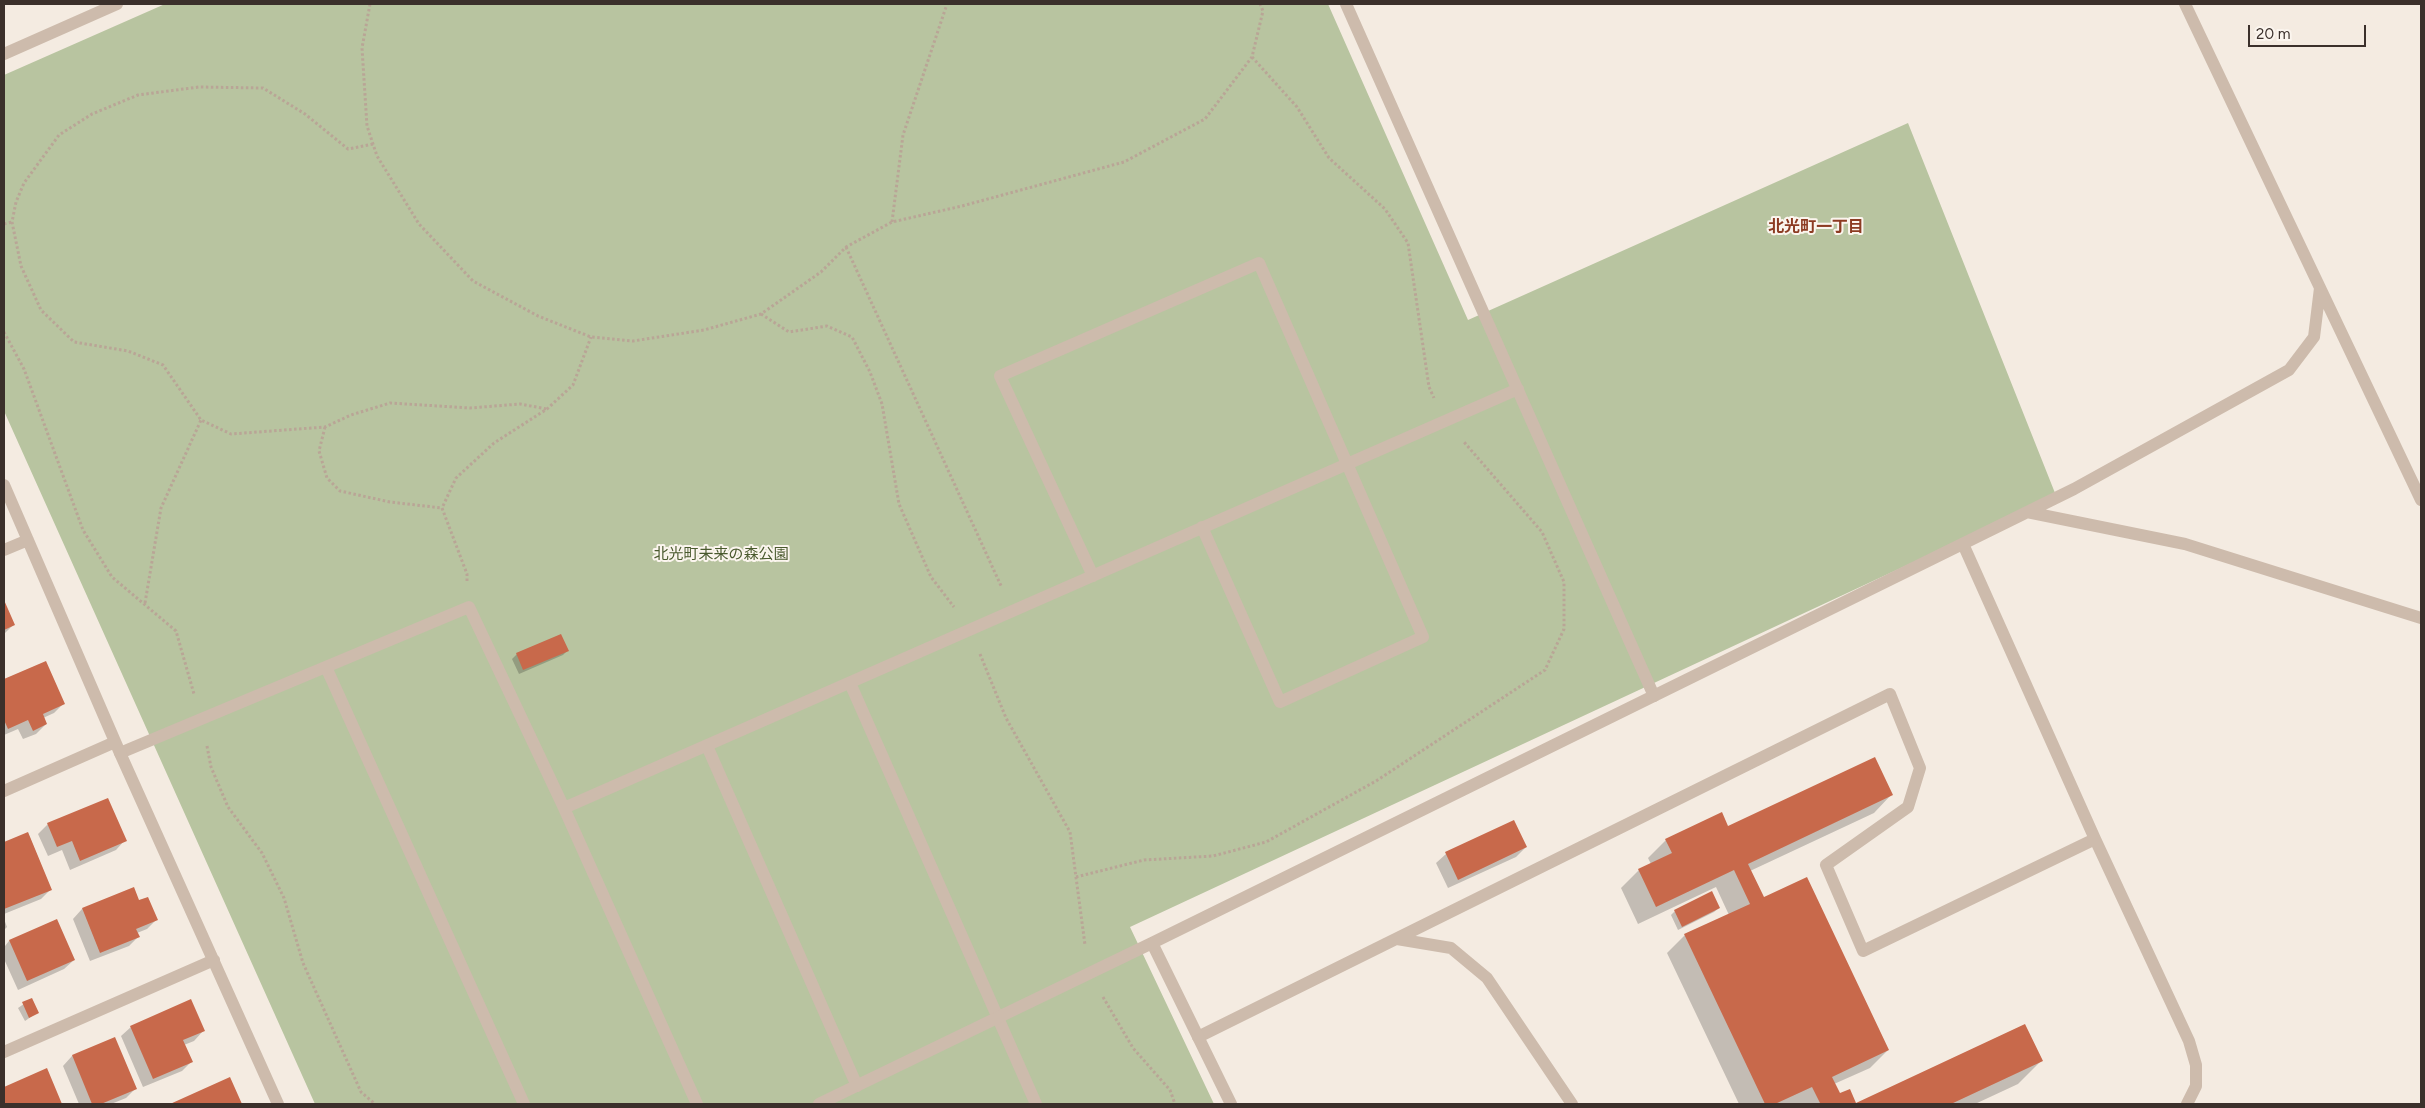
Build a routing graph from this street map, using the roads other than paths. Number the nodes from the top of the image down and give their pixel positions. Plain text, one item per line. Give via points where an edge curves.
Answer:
1 (118, 4) edge
2 (1346, 4) edge
3 (2185, 4) edge
4 (4, 54) edge
5 (2320, 288) junction
6 (1518, 389) junction
7 (1347, 464) junction
8 (4, 485) edge
9 (2421, 500) edge
10 (2027, 512) junction
11 (1202, 527) junction
12 (28, 540) junction
13 (1963, 544) junction
14 (4, 550) edge
15 (1093, 576) junction
16 (2421, 618) edge
17 (326, 667) junction
18 (850, 683) junction
19 (1654, 696) junction
20 (707, 746) junction
21 (117, 747) junction
22 (4, 791) edge
23 (564, 808) junction
24 (2096, 840) junction
25 (1397, 939) junction
26 (1152, 943) junction
27 (214, 960) junction
28 (998, 1018) junction
29 (1198, 1037) junction
30 (4, 1052) edge
31 (857, 1086) junction
32 (278, 1104) edge
33 (524, 1104) edge
34 (697, 1104) edge
35 (819, 1104) edge
36 (1036, 1104) edge
37 (1231, 1104) edge
38 (1572, 1104) edge
39 (2187, 1104) edge

1 - 4 street
2 - 6 street
3 - 5 street
5 - 9 street
5 - 10 street via 2314,337 2289,370
6 - 7 street
6 - 19 street
7 - 11 street
7 - 11 street via 1423,637 1280,702
7 - 15 street via 1259,263 1000,376
8 - 12 street
10 - 13 street
10 - 16 street via 2185,544
11 - 15 street
12 - 14 street
12 - 21 street
13 - 19 street
13 - 24 street
15 - 18 street
17 - 21 street
17 - 23 street via 469,607
17 - 33 street
18 - 20 street
18 - 28 street
19 - 26 street
20 - 23 street
20 - 31 street
21 - 22 street
21 - 27 street
23 - 34 street
24 - 25 street via 1863,951 1826,865 1908,807 1920,768 1890,694
24 - 39 street via 2189,1041 2196,1064 2196,1086
25 - 29 street
25 - 38 street via 1451,948 1487,978
26 - 28 street
26 - 29 street
27 - 30 street
27 - 32 street
28 - 31 street
28 - 36 street
29 - 37 street
31 - 35 street

